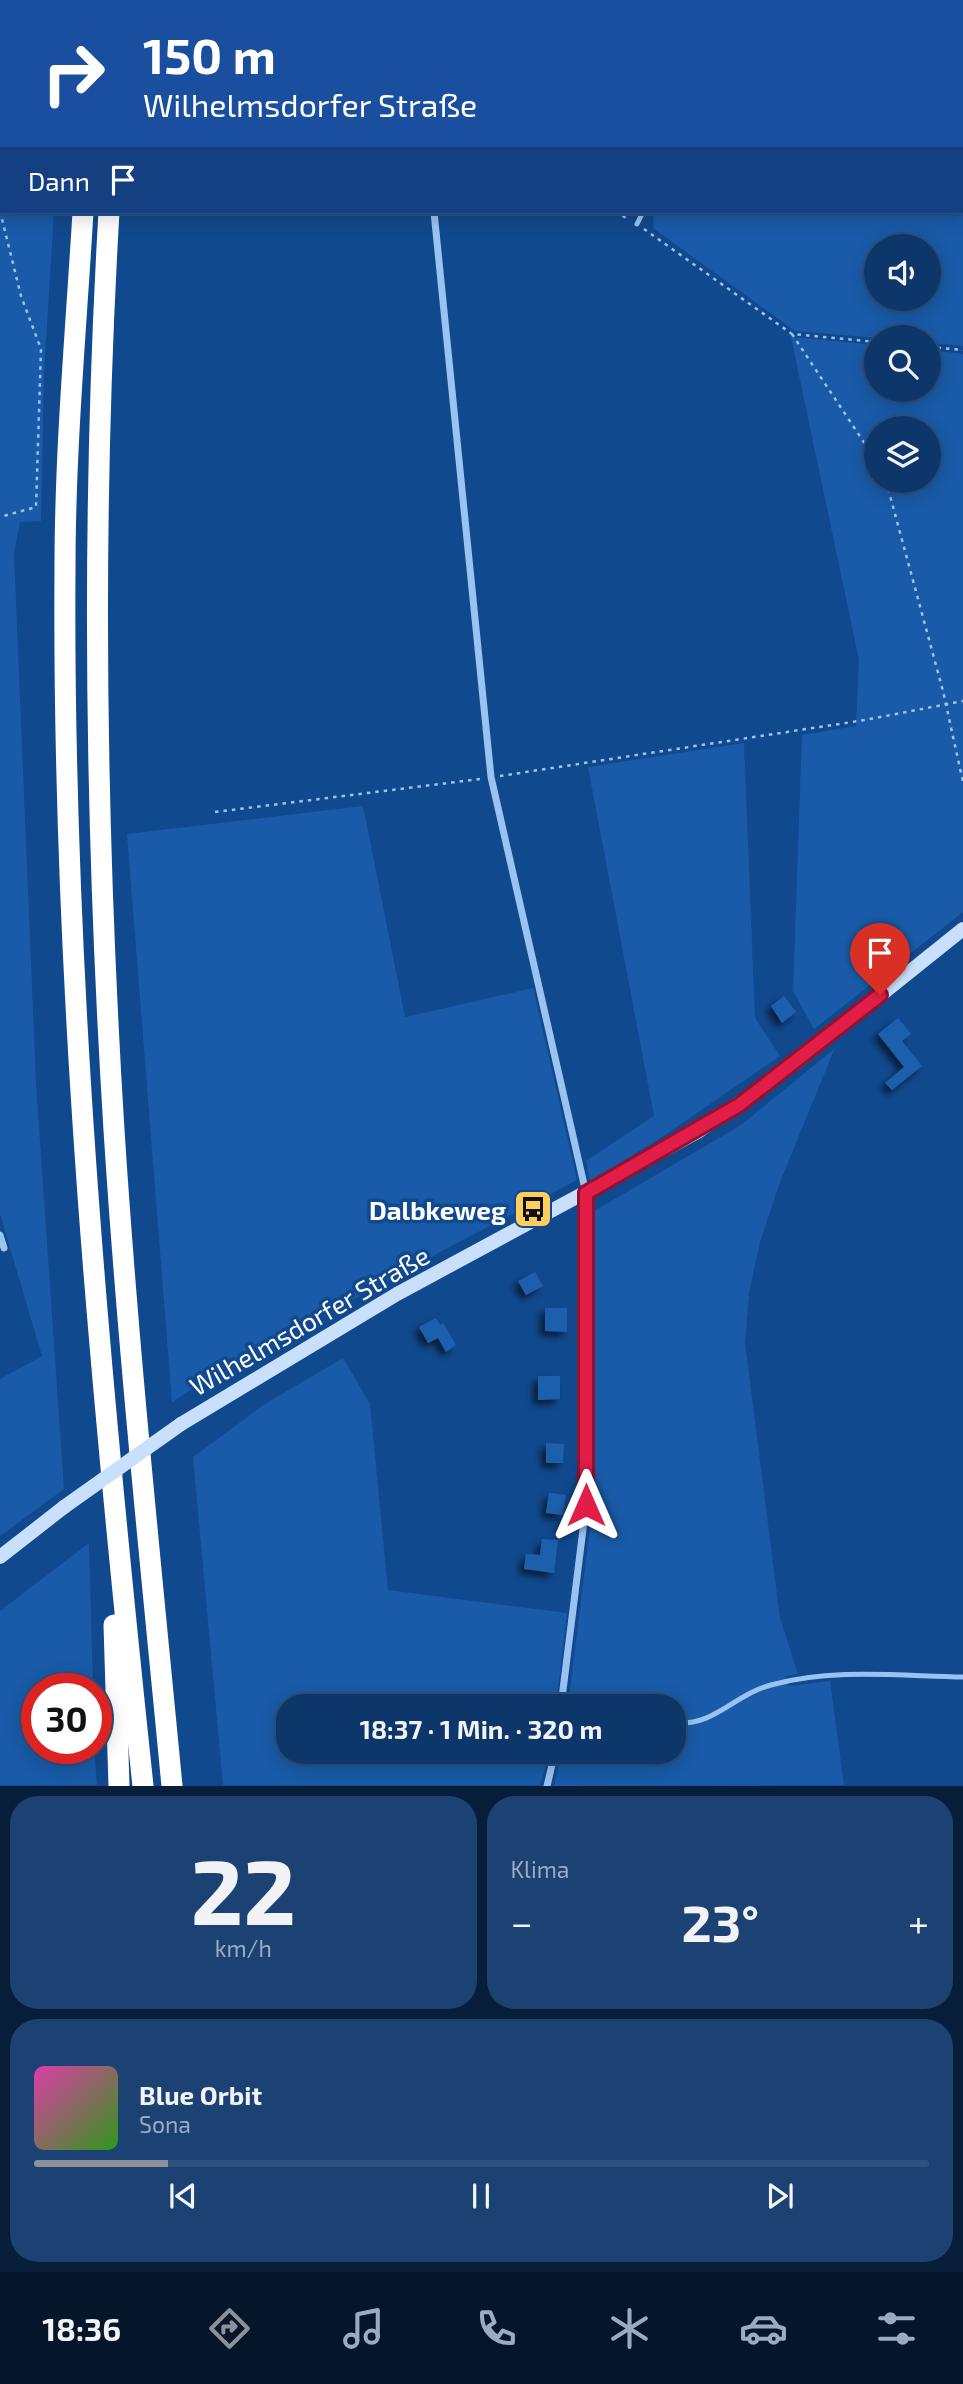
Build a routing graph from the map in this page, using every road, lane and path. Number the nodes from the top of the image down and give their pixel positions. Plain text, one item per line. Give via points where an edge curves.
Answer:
1 (1, 214) edge
2 (83, 214) edge
3 (108, 214) edge
4 (434, 214) edge
5 (618, 214) edge
6 (642, 214) edge
7 (637, 224) junction
8 (792, 334) junction
9 (864, 341) edge
10 (941, 348) edge
11 (963, 350) edge
12 (864, 442) edge
13 (889, 493) edge
14 (0, 517) edge
15 (963, 701) edge
16 (946, 704) junction
17 (491, 777) junction
18 (963, 782) edge
19 (215, 812) dead end
20 (963, 929) edge
21 (586, 1193) junction
22 (0, 1235) edge
23 (4, 1248) dead end
24 (118, 1553) junction
25 (0, 1557) edge
26 (963, 1677) edge
27 (562, 1694) edge
28 (686, 1724) edge
29 (552, 1764) edge
30 (119, 1786) edge
31 (143, 1786) edge
32 (172, 1786) edge
33 (547, 1786) edge

1 - 14 path via 21,296 41,349 36,506
2 - 24 highway via 65,566 69,864 84,1152
3 - 32 highway via 98,392 102,874 117,1170
4 - 17 street
5 - 7 path
6 - 7 lane
7 - 8 path
8 - 9 path
8 - 12 path
10 - 11 path
13 - 16 path
15 - 16 path
16 - 17 path
16 - 18 path
17 - 19 path
17 - 21 street
20 - 21 street, Wilhelmsdorfer Straße via 739,1105
21 - 25 street, Wilhelmsdorfer Straße, bridge via 397,1294 181,1424
21 - 27 street via 586,1505
22 - 23 street
24 - 30 highway via 114,1666
24 - 31 highway
26 - 28 lane via 805,1679 770,1685 737,1699 715,1716
29 - 33 street

